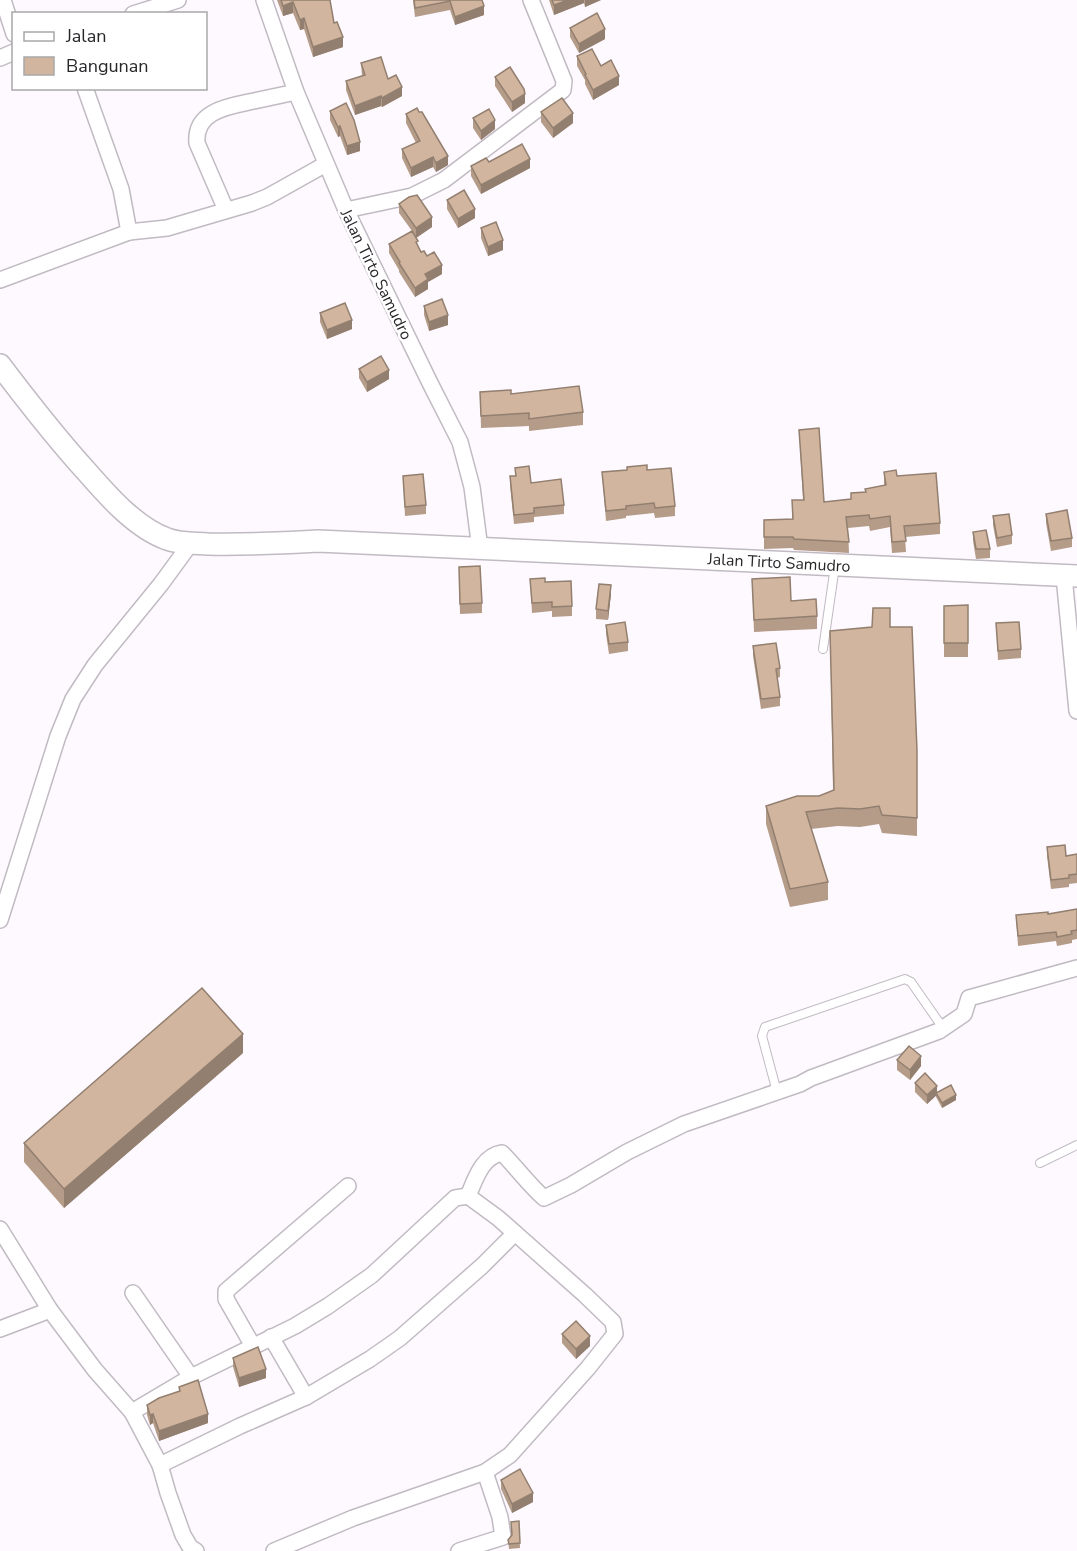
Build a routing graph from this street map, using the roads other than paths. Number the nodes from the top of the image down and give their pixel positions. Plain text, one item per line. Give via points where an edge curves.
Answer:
1 (3, 0) edge
2 (178, 0) edge
3 (264, 0) edge
4 (531, 0) edge
5 (139, 12) edge
6 (12, 27) edge
7 (86, 90) edge
8 (296, 92) junction
9 (326, 164) junction
10 (226, 210) junction
11 (346, 210) junction
12 (129, 232) junction
13 (0, 280) edge
14 (0, 365) edge
15 (191, 543) junction
16 (480, 549) junction
17 (836, 565) junction
18 (1070, 576) edge
19 (823, 649) dead end
20 (1077, 711) edge
21 (0, 920) edge
22 (1077, 968) edge
23 (944, 1028) junction
24 (777, 1092) junction
25 (1077, 1145) edge
26 (1040, 1163) dead end
27 (348, 1186) dead end
28 (468, 1196) junction
29 (0, 1229) edge
30 (515, 1233) junction
31 (133, 1293) dead end
32 (50, 1310) junction
33 (0, 1329) edge
34 (271, 1338) junction
35 (253, 1346) junction
36 (190, 1377) junction
37 (306, 1397) junction
38 (132, 1412) junction
39 (160, 1465) junction
40 (485, 1472) junction
41 (196, 1551) edge
42 (274, 1551) edge
43 (459, 1551) edge

1 - 6 street
2 - 5 street
3 - 8 street, Jalan Tirto Samudro
4 - 11 street via 564,81 563,90 444,180 412,196
7 - 12 street via 121,189
8 - 9 street, Jalan Tirto Samudro
8 - 10 street via 222,108 198,130 197,143
9 - 10 street via 252,203
9 - 11 street, Jalan Tirto Samudro
10 - 12 street via 166,228
11 - 16 street, Jalan Tirto Samudro via 460,442 472,488
12 - 13 street
14 - 15 street, Jalan Tirto Samudro via 54,435 125,513 168,539
15 - 16 street, Jalan Tirto Samudro via 318,542
15 - 21 street via 73,699
16 - 17 street, Jalan Tirto Samudro
17 - 18 street, Jalan Tirto Samudro
17 - 19 lane
18 - 20 street
22 - 23 street via 969,998 964,1014
23 - 24 street
23 - 24 lane via 911,982 905,980 765,1027 762,1036
24 - 28 street via 684,1124 544,1198 499,1153 478,1172
25 - 26 lane
27 - 35 street via 226,1291 226,1299
28 - 30 street
28 - 34 street via 455,1198 372,1275 320,1311
29 - 32 street
30 - 37 street via 400,1338
30 - 40 street via 613,1322 615,1334 510,1455
31 - 36 street
32 - 33 street
32 - 38 street
34 - 35 street
34 - 37 street
35 - 36 street
36 - 38 street
37 - 39 street
38 - 39 street
39 - 41 street via 183,1535
40 - 42 street via 353,1518
40 - 43 street via 503,1537

